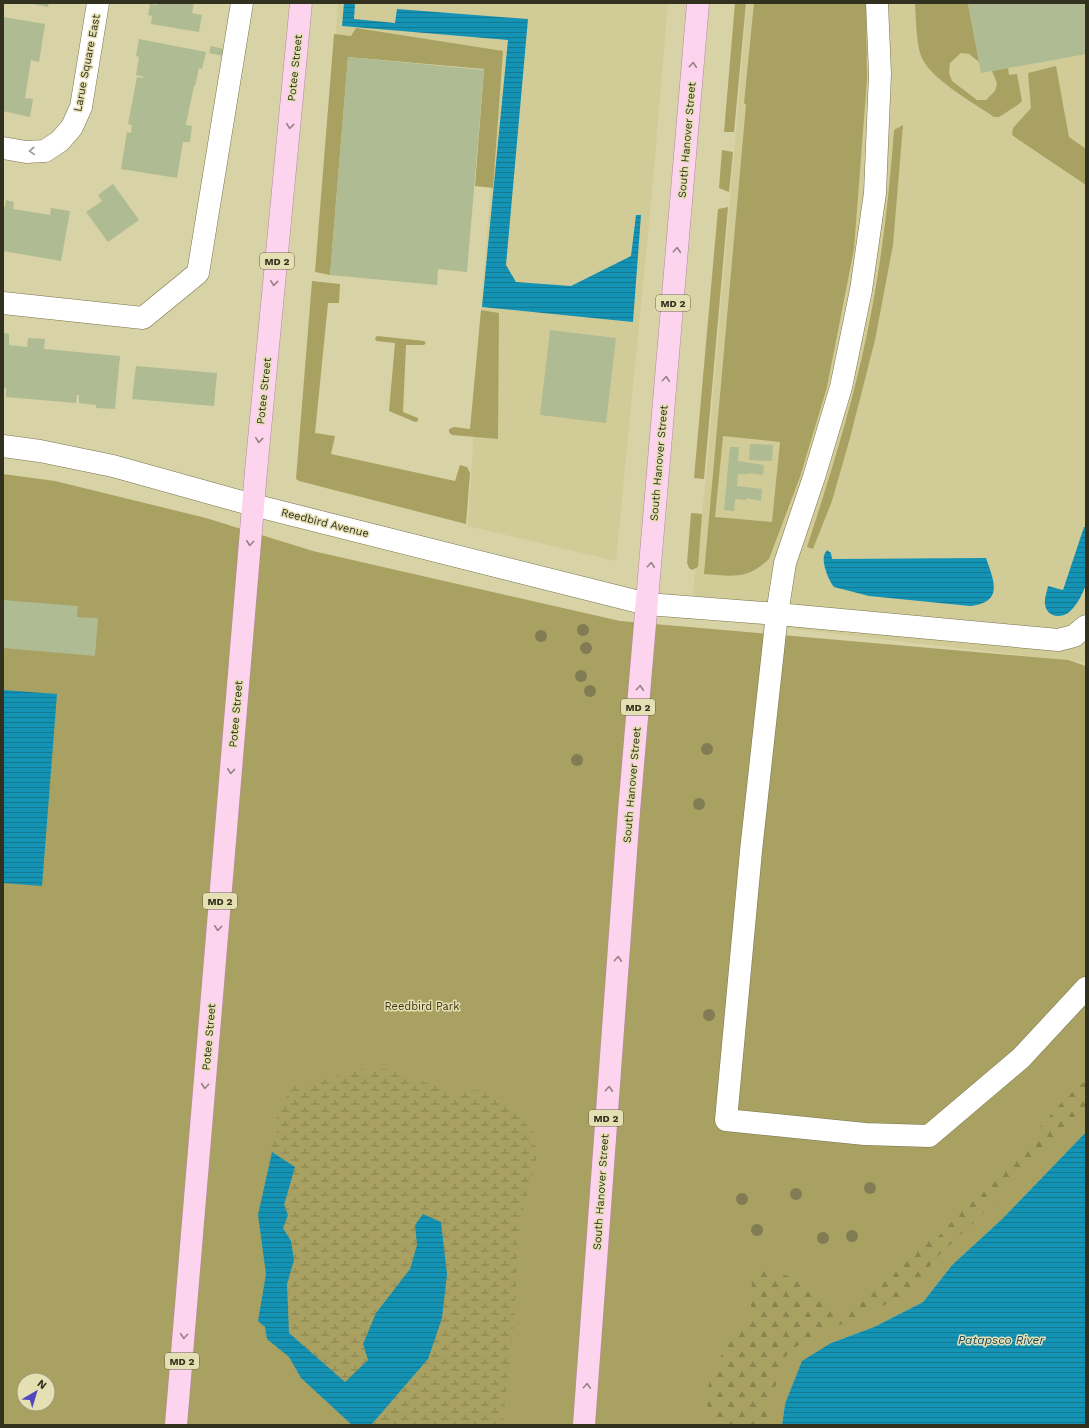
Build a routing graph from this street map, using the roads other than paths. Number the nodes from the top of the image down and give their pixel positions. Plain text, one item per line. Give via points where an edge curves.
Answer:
1 (98, 3) edge
2 (242, 3) edge
3 (301, 3) edge
4 (698, 3) edge
5 (877, 3) edge
6 (3, 148) edge
7 (3, 303) edge
8 (3, 446) edge
9 (253, 505) junction
10 (647, 604) junction
11 (777, 614) junction
12 (1082, 638) edge
13 (1086, 988) edge
14 (176, 1425) edge
15 (584, 1425) edge

1 -> 6 street, Larue Square East via 80,107 72,127 60,141 45,150 26,152
2 - 7 street via 198,273 143,318
3 -> 9 main road, Potee Street / MD 2
10 -> 4 main road, South Hanover Street / MD 2
5 - 11 street via 880,74 875,193 861,290 841,387 785,563
8 - 9 street, Reedbird Avenue via 112,466
9 - 10 street, Reedbird Avenue
9 -> 14 main road, Potee Street / MD 2
10 - 11 street, Reedbird Avenue
15 -> 10 main road, South Hanover Street / MD 2 via 629,811
11 - 12 street, Reedbird Avenue via 1058,640
11 - 13 street via 751,851 726,1120 865,1134 929,1136 1021,1058

